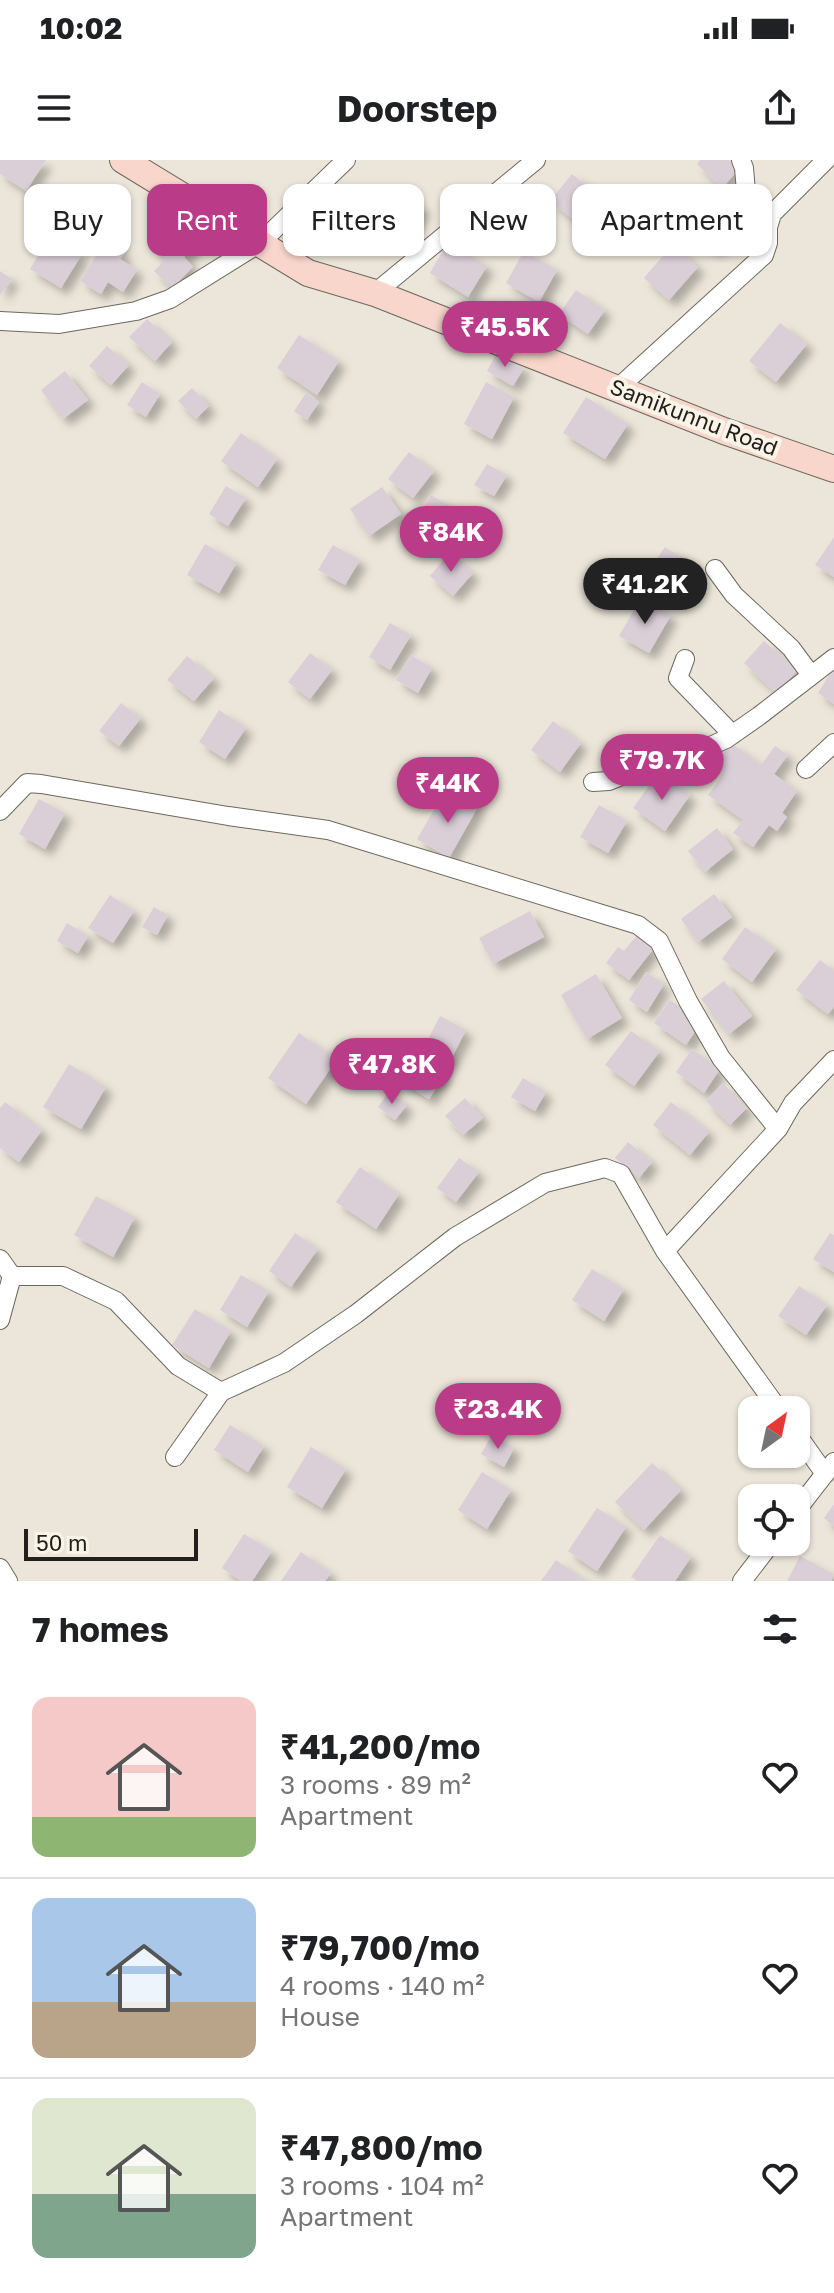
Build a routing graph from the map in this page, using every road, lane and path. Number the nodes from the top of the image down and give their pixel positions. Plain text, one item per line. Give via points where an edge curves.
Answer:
1 (123, 160) edge
2 (346, 160) edge
3 (536, 160) edge
4 (741, 160) edge
5 (826, 160) edge
6 (163, 184) edge
7 (744, 184) edge
8 (772, 214) edge
9 (267, 236) edge
10 (267, 247) edge
11 (239, 256) edge
12 (763, 256) edge
13 (375, 293) junction
14 (0, 321) edge
15 (618, 388) junction
16 (834, 469) edge
17 (715, 569) dead end
18 (834, 658) edge
19 (685, 659) dead end
20 (811, 675) junction
21 (732, 734) junction
22 (834, 743) edge
23 (806, 769) dead end
24 (593, 782) dead end
25 (0, 811) edge
26 (834, 1060) edge
27 (778, 1129) junction
28 (665, 1251) junction
29 (0, 1259) edge
30 (12, 1276) junction
31 (0, 1320) edge
32 (221, 1392) junction
33 (769, 1396) edge
34 (810, 1448) edge
35 (175, 1457) dead end
36 (829, 1468) edge
37 (810, 1493) edge
38 (761, 1556) edge
39 (0, 1568) edge
40 (8, 1581) edge
41 (742, 1581) edge

1 - 6 main road, Samikunnu Road
2 - 9 street
3 - 13 street
4 - 7 street
5 - 8 street
10 - 13 main road, Samikunnu Road via 308,273
11 - 14 street via 170,299 136,311 59,324
12 - 15 street
13 - 15 main road, Samikunnu Road
15 - 16 main road, Samikunnu Road
17 - 20 street
18 - 20 street
19 - 21 street via 678,678
20 - 21 street
21 - 24 street via 691,755
22 - 23 street
25 - 27 street via 27,783 328,830 638,925 659,941 721,1058
26 - 27 street via 793,1103
27 - 28 street
28 - 32 street via 621,1174 605,1168 545,1183 455,1237 284,1363
28 - 33 street
29 - 30 street
30 - 31 street
30 - 32 street via 63,1276 116,1301 178,1366
32 - 35 street
34 - 36 street
36 - 37 street
38 - 41 street
39 - 40 street

